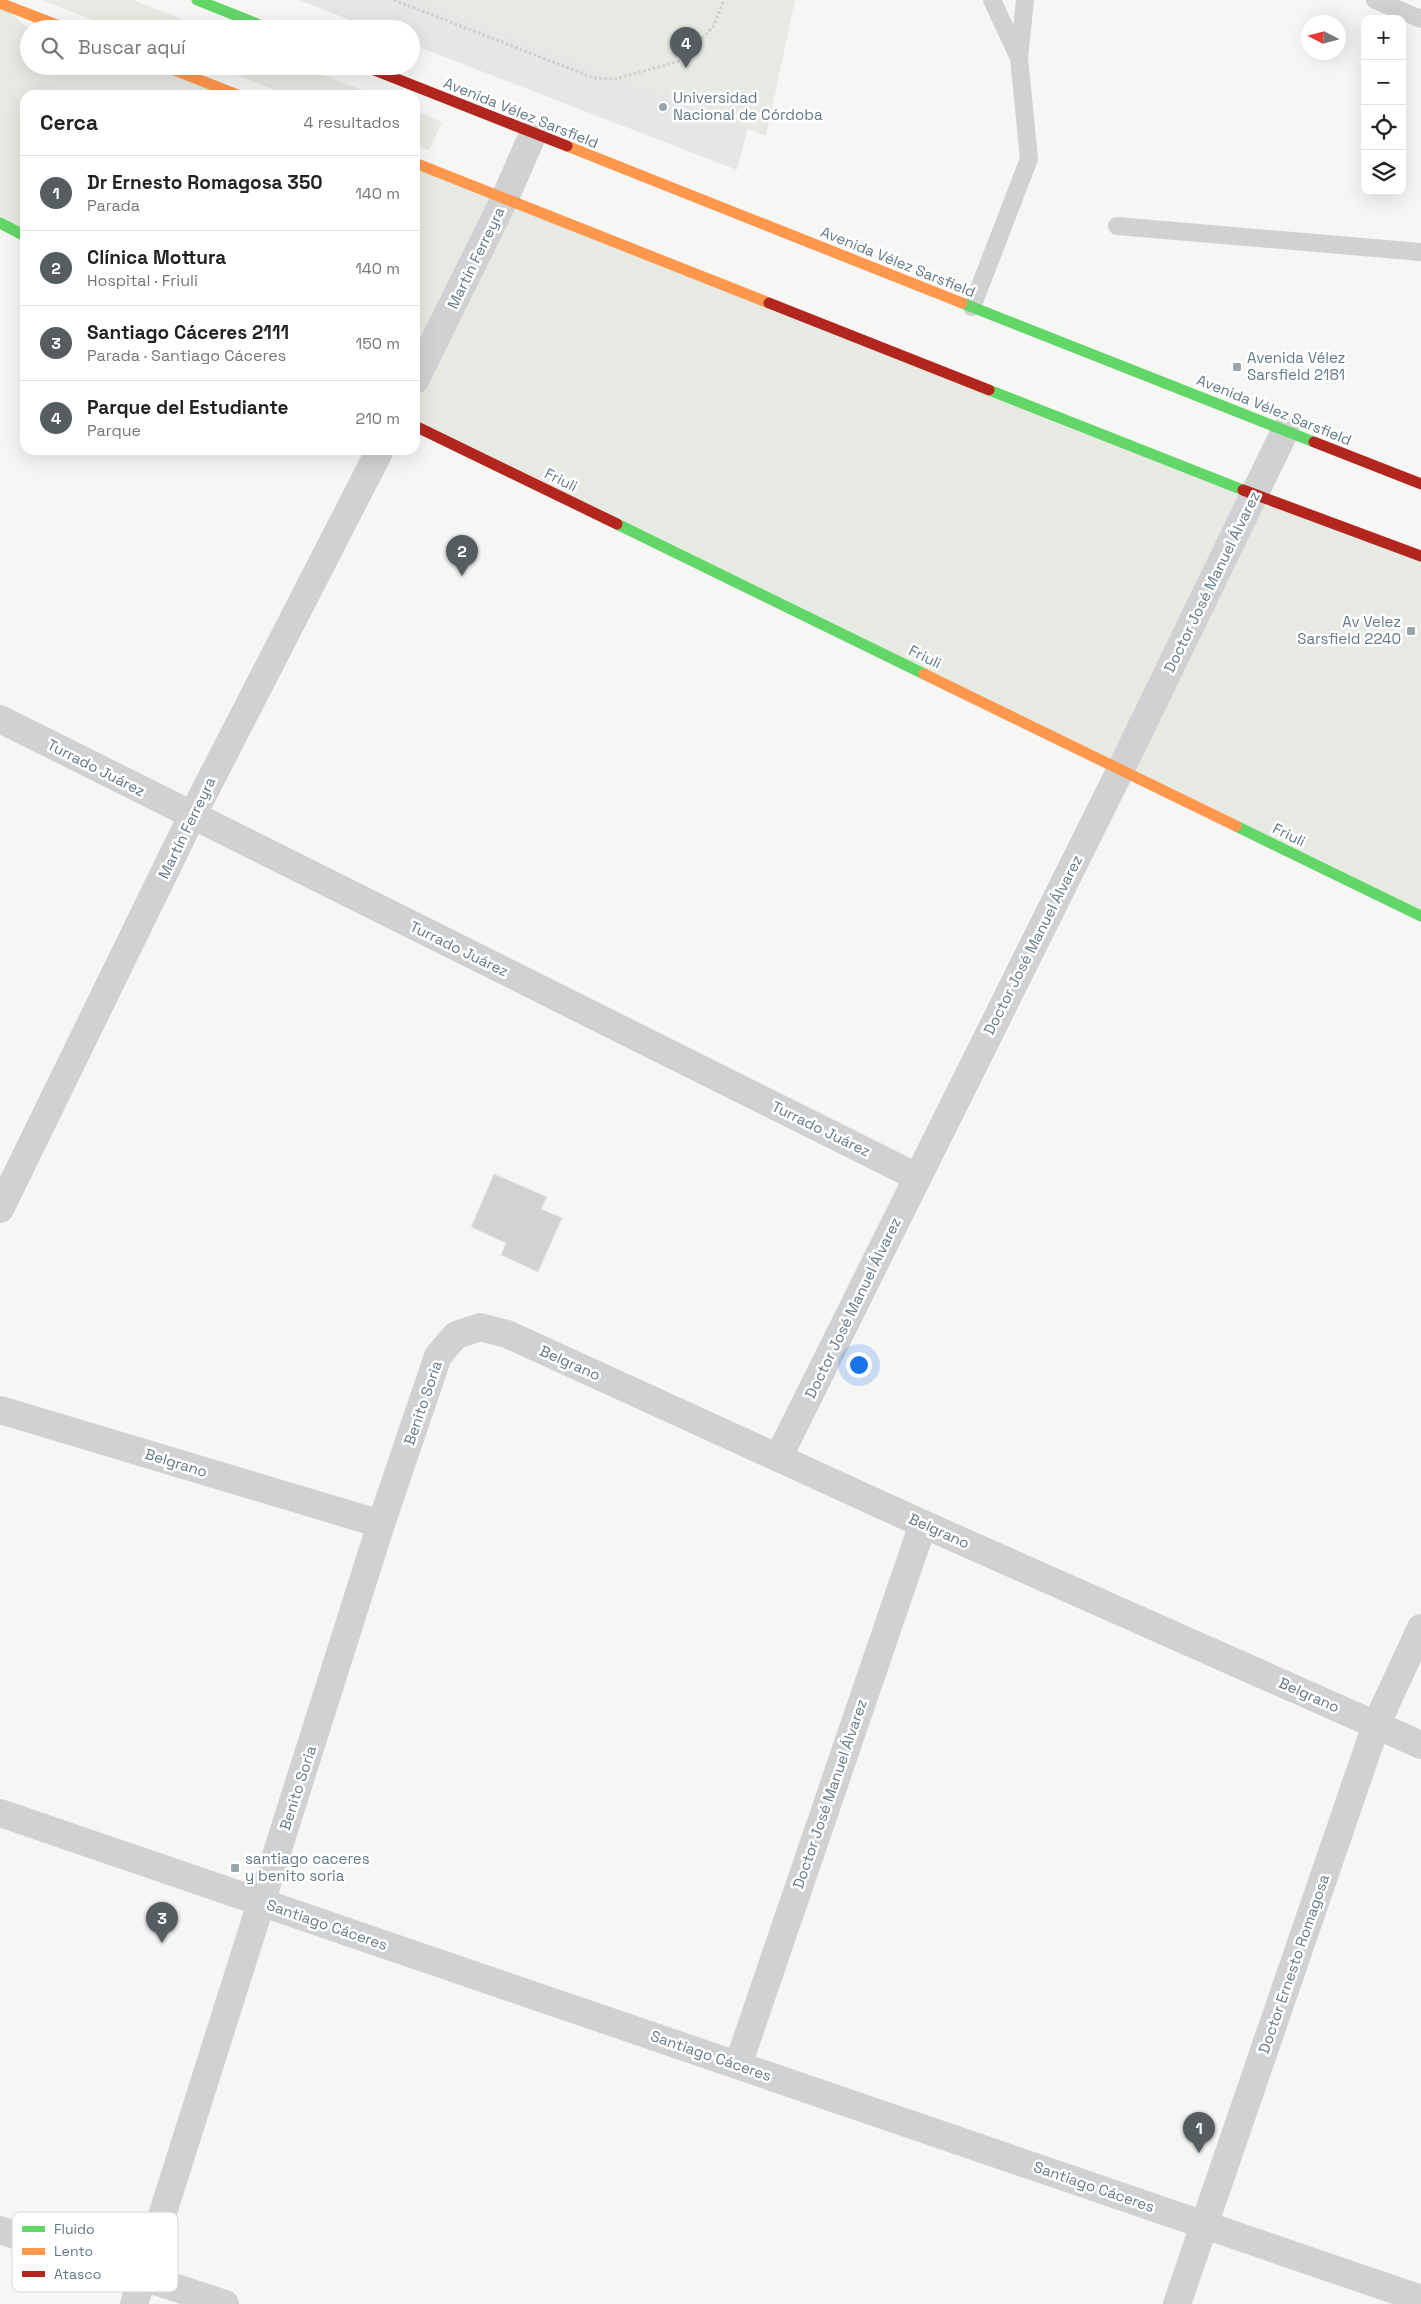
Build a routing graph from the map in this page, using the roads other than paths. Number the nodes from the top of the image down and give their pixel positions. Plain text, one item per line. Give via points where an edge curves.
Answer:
1 (197, 0) edge
2 (992, 0) edge
3 (1025, 0) edge
4 (1375, 0) edge
5 (0, 3) edge
6 (1421, 19) edge
7 (43, 20) edge
8 (247, 20) edge
9 (1019, 58) junction
10 (187, 75) edge
11 (386, 75) edge
12 (225, 90) edge
13 (533, 134) junction
14 (420, 165) edge
15 (505, 198) junction
16 (0, 224) edge
17 (1116, 226) dead end
18 (20, 234) edge
19 (1421, 252) edge
20 (972, 307) junction
21 (420, 370) edge
22 (420, 428) edge
23 (1286, 431) junction
24 (377, 455) edge
25 (1421, 484) edge
26 (1254, 495) junction
27 (1421, 556) edge
28 (0, 719) edge
29 (1121, 769) junction
30 (192, 816) junction
31 (1421, 916) edge
32 (918, 1177) junction
33 (0, 1209) edge
34 (456, 1335) joint
35 (0, 1410) edge
36 (778, 1458) junction
37 (382, 1524) junction
38 (923, 1524) junction
39 (1421, 1628) edge
40 (1376, 1725) junction
41 (1421, 1745) edge
42 (0, 1813) edge
43 (262, 1903) junction
44 (738, 2065) junction
45 (163, 2212) edge
46 (1204, 2225) junction
47 (0, 2230) edge
48 (12, 2234) edge
49 (178, 2289) edge
50 (138, 2292) edge
51 (1421, 2299) edge
52 (134, 2304) edge
53 (224, 2304) edge
54 (1177, 2304) edge

1 - 8 main road
2 - 9 lane
3 - 9 lane
4 - 6 lane
5 - 7 main road
9 - 20 lane via 1029,159
10 - 12 main road
11 - 13 main road, Avenida Vélez Sarsfield
13 - 15 street, Martín Ferreyra
13 - 20 main road, Avenida Vélez Sarsfield
14 - 15 main road
15 - 21 street, Martín Ferreyra
15 - 26 main road
16 - 18 main road
17 - 19 lane
20 - 23 main road, Avenida Vélez Sarsfield
22 - 29 main road, Friuli
23 - 25 main road, Avenida Vélez Sarsfield
23 - 26 street, Doctor José Manuel Álvarez
24 - 30 street, Martín Ferreyra
26 - 27 main road
26 - 29 street, Doctor José Manuel Álvarez
28 - 30 street, Turrado Juárez
29 - 31 main road, Friuli
29 - 32 street, Doctor José Manuel Álvarez
30 - 32 street, Turrado Juárez
30 - 33 street, Martín Ferreyra
32 - 36 street, Doctor José Manuel Álvarez
34 - 36 street, Belgrano via 480,1327 507,1334
34 - 37 street, Benito Soria via 438,1356
35 - 37 street, Belgrano
36 - 38 street, Belgrano
37 - 43 street, Benito Soria
38 - 40 street, Belgrano
38 - 44 street, Doctor José Manuel Álvarez
39 - 40 street, Doctor Ernesto Romagosa
40 - 41 street, Belgrano
40 - 46 street, Doctor Ernesto Romagosa
42 - 43 street, Santiago Cáceres
43 - 44 street, Santiago Cáceres
43 - 45 street, Benito Soria
44 - 46 street, Santiago Cáceres
46 - 51 street, Santiago Cáceres
46 - 54 street, Doctor Ernesto Romagosa
47 - 48 street
49 - 53 street
50 - 52 street, Benito Soria

